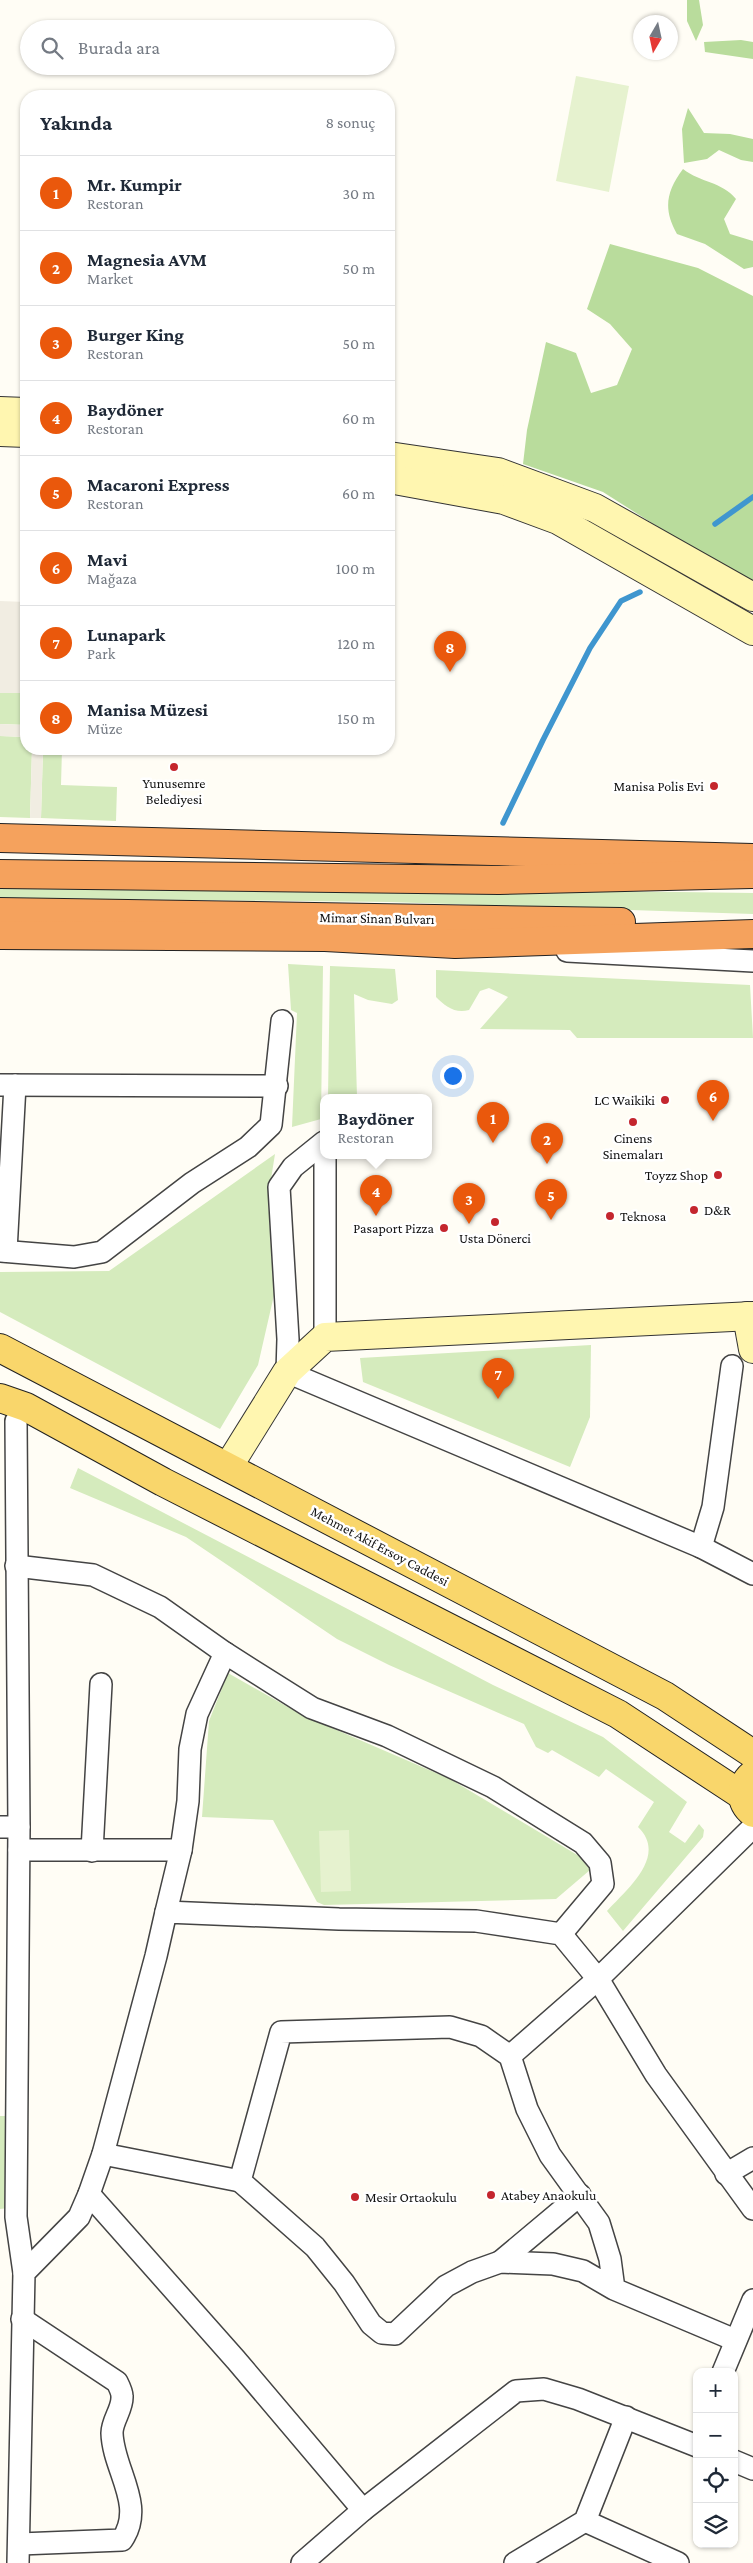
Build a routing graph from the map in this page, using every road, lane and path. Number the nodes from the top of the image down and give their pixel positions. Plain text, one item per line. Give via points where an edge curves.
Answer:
1 (0, 411) edge
2 (20, 412) edge
3 (0, 432) edge
4 (20, 433) edge
5 (395, 457) edge
6 (395, 480) edge
7 (753, 597) edge
8 (753, 631) edge
9 (0, 838) edge
10 (753, 858) edge
11 (0, 874) edge
12 (753, 874) edge
13 (0, 912) edge
14 (753, 928) edge
15 (753, 934) edge
16 (7, 936) edge
17 (454, 944) junction
18 (753, 961) edge
19 (282, 1021) dead end
20 (7, 1085) edge
21 (277, 1086) junction
22 (320, 1145) edge
23 (325, 1159) edge
24 (3, 1251) edge
25 (750, 1316) edge
26 (326, 1337) junction
27 (0, 1348) edge
28 (753, 1349) edge
29 (732, 1366) dead end
30 (288, 1372) junction
31 (0, 1398) edge
32 (16, 1421) dead end
33 (228, 1467) junction
34 (701, 1547) junction
35 (16, 1566) junction
36 (753, 1574) edge
37 (225, 1653) junction
38 (101, 1684) dead end
39 (753, 1754) edge
40 (749, 1803) edge
41 (9, 1827) edge
42 (19, 1850) junction
43 (181, 1850) junction
44 (92, 1851) junction
45 (166, 1912) junction
46 (561, 1934) junction
47 (598, 1979) junction
48 (510, 2056) junction
49 (7, 2109) edge
50 (103, 2154) junction
51 (753, 2158) edge
52 (726, 2174) junction
53 (240, 2181) junction
54 (88, 2194) junction
55 (580, 2195) junction
56 (753, 2209) edge
57 (8, 2218) edge
58 (500, 2262) junction
59 (24, 2273) junction
60 (614, 2289) junction
61 (753, 2300) edge
62 (22, 2319) junction
63 (735, 2340) junction
64 (725, 2368) edge
65 (626, 2417) junction
66 (693, 2444) edge
67 (738, 2463) edge
68 (753, 2469) edge
69 (364, 2510) junction
70 (585, 2521) junction
71 (19, 2553) edge
72 (302, 2563) edge
73 (515, 2563) edge
74 (678, 2563) edge

1 - 2 street
3 - 4 street
5 - 7 street via 498,472 595,508
6 - 8 street via 504,500 558,520
9 - 10 highway
11 - 12 highway via 499,880
13 - 14 highway, Mimar Sinan Bulvarı via 682,923
15 - 17 highway
16 - 17 highway via 325,937
17 - 18 street
19 - 21 street
20 - 21 street
20 - 24 street
21 - 24 street via 271,1125 254,1141 192,1183 102,1252 74,1257
22 - 30 street via 293,1167 278,1187
23 - 26 street
25 - 26 street
25 - 28 street
26 - 30 street
27 - 33 main road, Mehmet Akif Ersoy Caddesi
29 - 34 street via 713,1507
30 - 33 street
30 - 34 street
31 - 40 main road via 26,1407 163,1482 618,1714
32 - 35 street
33 - 39 main road, Mehmet Akif Ersoy Caddesi via 666,1696
34 - 36 street
35 - 37 street via 93,1575 160,1607
35 - 41 street
37 - 43 street via 197,1714 193,1731
37 - 46 street via 312,1708 387,1736 493,1787 583,1843 600,1863 603,1884
38 - 44 street
40 - 47 street via 730,1849
41 - 42 street
42 - 44 street
42 - 49 street
43 - 44 street
43 - 45 street
45 - 46 street via 476,1921
45 - 50 street
46 - 47 street
47 - 48 street
47 - 52 street via 656,2075
48 - 53 street via 481,2036 450,2027 280,2032
48 - 55 street via 531,2117 550,2155
49 - 57 street
50 - 53 street
50 - 54 street
51 - 52 street
52 - 56 street
53 - 58 street via 315,2247 344,2283 370,2324 382,2333 395,2334 446,2286
54 - 59 street via 79,2217
54 - 69 street
55 - 58 street
55 - 60 street via 599,2223 610,2259
57 - 59 street
58 - 60 street via 553,2264 583,2271
59 - 62 street
60 - 63 street
61 - 63 street
62 - 71 street
62 - 71 street via 117,2382 122,2396 112,2428 112,2440 131,2500 132,2516 122,2540
63 - 64 street
65 - 66 street
65 - 69 street via 544,2389 516,2392
65 - 70 street
67 - 68 street
69 - 72 street
70 - 73 street
70 - 74 street

